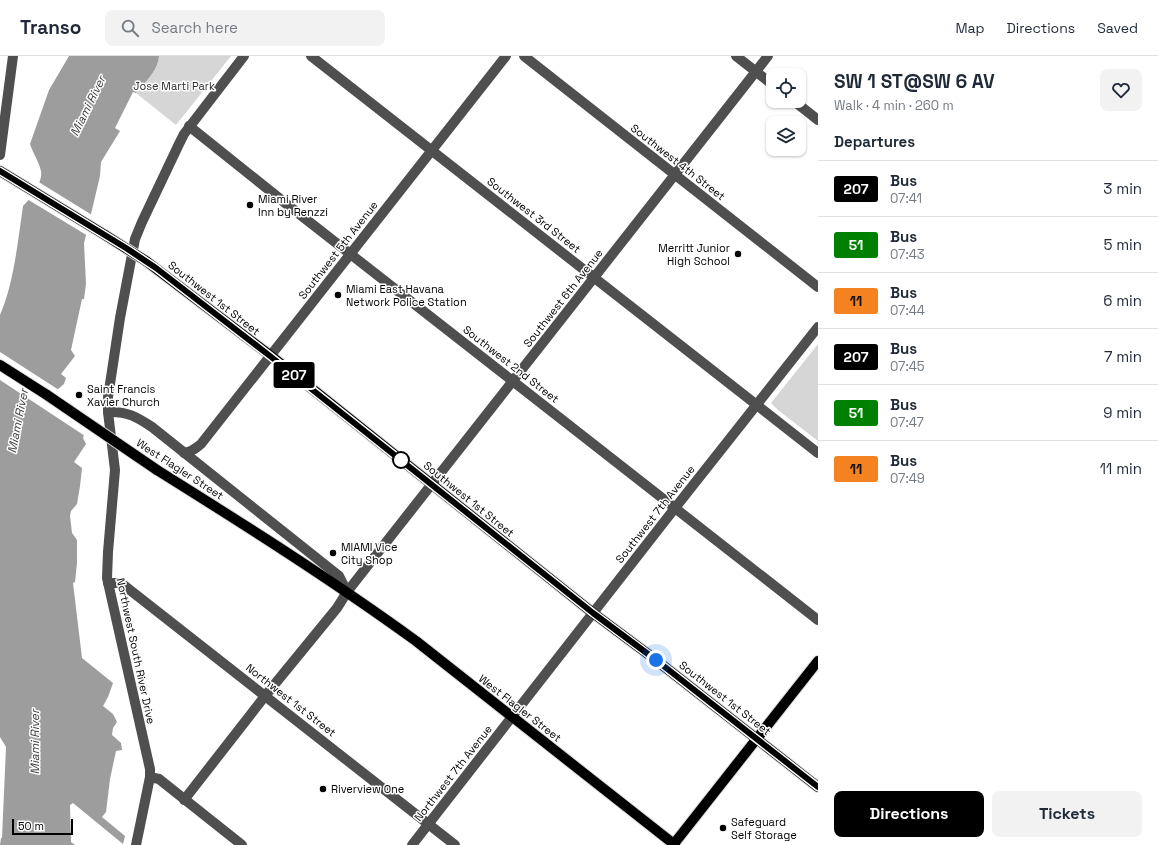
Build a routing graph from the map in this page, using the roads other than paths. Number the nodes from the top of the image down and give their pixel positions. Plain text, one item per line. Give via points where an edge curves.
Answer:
1 (13, 56) edge
2 (244, 56) edge
3 (311, 56) edge
4 (506, 56) edge
5 (524, 56) edge
6 (736, 56) edge
7 (768, 56) edge
8 (756, 71) junction
9 (766, 79) edge
10 (803, 108) edge
11 (818, 120) edge
12 (189, 126) junction
13 (432, 151) junction
14 (0, 155) edge
15 (0, 171) edge
16 (675, 175) junction
17 (351, 254) junction
18 (595, 278) junction
19 (818, 286) edge
20 (818, 327) edge
21 (270, 356) junction
22 (0, 365) edge
23 (513, 381) junction
24 (756, 405) junction
25 (108, 412) junction
26 (184, 453) junction
27 (818, 453) edge
28 (432, 485) junction
29 (675, 508) junction
30 (108, 583) junction
31 (348, 592) junction
32 (593, 613) junction
33 (818, 620) edge
34 (818, 660) edge
35 (265, 696) junction
36 (512, 717) junction
37 (757, 738) junction
38 (150, 777) junction
39 (818, 787) edge
40 (184, 800) junction
41 (428, 824) junction
42 (136, 845) edge
43 (242, 845) edge
44 (412, 845) edge
45 (455, 845) edge
46 (674, 845) edge

1 - 14 street
2 - 12 street, Northwest South River Drive
3 - 13 street, Southwest 3rd Street
4 - 13 street, Southwest 5th Avenue
5 - 16 street, Southwest 4th Street
6 - 8 street
7 - 8 street, Southwest 6th Avenue
8 - 9 street
8 - 16 street, Southwest 6th Avenue
10 - 11 street
12 - 17 street, Southwest 2nd Street
12 - 25 street, Northwest South River Drive via 178,144 135,239 109,386
13 - 17 street, Southwest 5th Avenue
13 - 18 street, Southwest 3rd Street
15 - 21 main road, Southwest 1st Street, bridge via 146,261
16 - 18 street, Southwest 6th Avenue
16 - 19 street, Southwest 4th Street
17 - 21 street, Southwest 5th Avenue
17 - 23 street, Southwest 2nd Street
18 - 23 street, Southwest 6th Avenue
18 - 24 street, Southwest 3rd Street
20 - 24 street, Southwest 7th Avenue
21 - 26 street, Southwest 5th Avenue via 201,444 191,452
21 - 28 main road, Southwest 1st Street
22 - 31 main road, West Flagler Street, bridge via 157,470
23 - 28 street, Southwest 6th Avenue
23 - 29 street, Southwest 2nd Street
24 - 27 street, Southwest 3rd Street
24 - 29 street, Southwest 7th Avenue
25 - 26 street, West Flagler Street via 136,417
25 - 30 street, Northwest South River Drive via 115,470
26 - 31 street, West Flagler Street via 339,576
28 - 31 street, Southwest 6th Avenue
28 - 32 main road, Southwest 1st Street
29 - 32 street, Southwest 7th Avenue
29 - 33 street, Southwest 2nd Street
30 - 35 street, Northwest 1st Street via 121,583
30 - 38 street, Northwest South River Drive via 149,761
31 - 35 street, Southwest 6th Avenue
31 - 36 main road, West Flagler Street via 416,641
32 - 36 street, Southwest 7th Avenue
32 - 37 main road, Southwest 1st Street
34 - 37 main road
35 - 40 street, Southwest 6th Avenue
35 - 41 street, Northwest 1st Street
36 - 41 street, Northwest 7th Avenue
36 - 46 main road, West Flagler Street
37 - 39 main road, Southwest 1st Street
37 - 46 main road
38 - 40 street via 159,779
38 - 42 street, Northwest South River Drive
40 - 43 street
41 - 44 street, Northwest 7th Avenue
41 - 45 street, Northwest 1st Street

